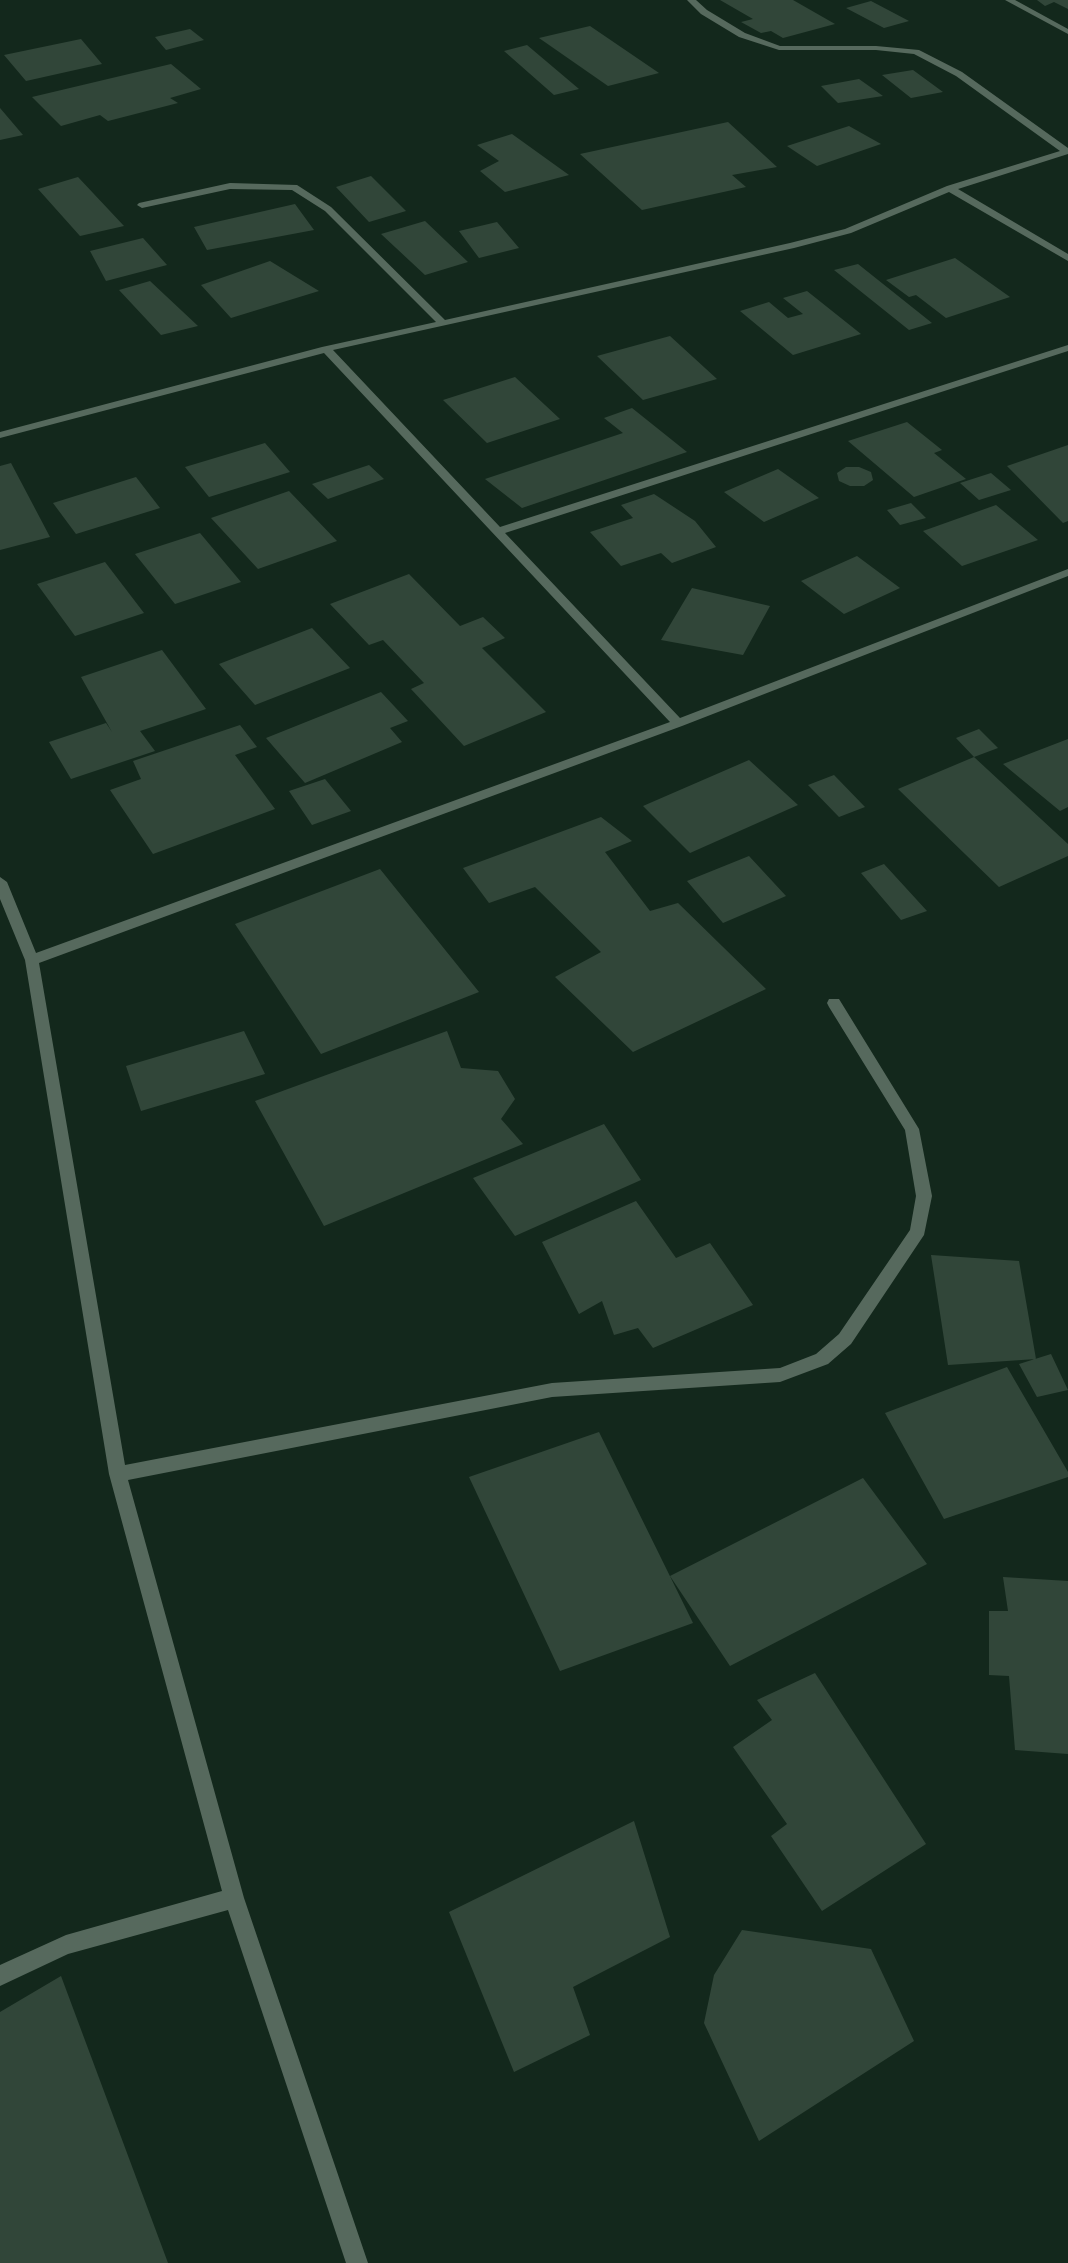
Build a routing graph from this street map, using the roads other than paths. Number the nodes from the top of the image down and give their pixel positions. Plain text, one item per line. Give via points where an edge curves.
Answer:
1 (691, 0) edge
2 (1009, 0) edge
3 (1068, 32) edge
4 (1067, 151) edge
5 (950, 188) junction
6 (142, 205) dead end
7 (1068, 258) edge
8 (443, 323) junction
9 (1068, 348) edge
10 (326, 349) junction
11 (0, 435) edge
12 (499, 531) junction
13 (1068, 572) edge
14 (678, 723) junction
15 (0, 882) edge
16 (32, 960) junction
17 (834, 1003) dead end
18 (118, 1474) junction
19 (234, 1898) junction
20 (0, 1976) edge
21 (357, 2263) edge

1 - 4 street via 742,35 779,48 916,52 959,74
2 - 3 street
4 - 5 street
5 - 7 street
5 - 8 street via 848,231
6 - 8 street via 230,186 294,187 328,209
8 - 10 street
9 - 12 street
10 - 11 street
10 - 12 street
12 - 14 street
13 - 14 street
14 - 16 street
15 - 16 street
16 - 18 street
17 - 18 street via 912,1129 924,1196 918,1231 845,1339 822,1359 780,1375 552,1390
18 - 19 street
19 - 20 street via 66,1945
19 - 21 street

